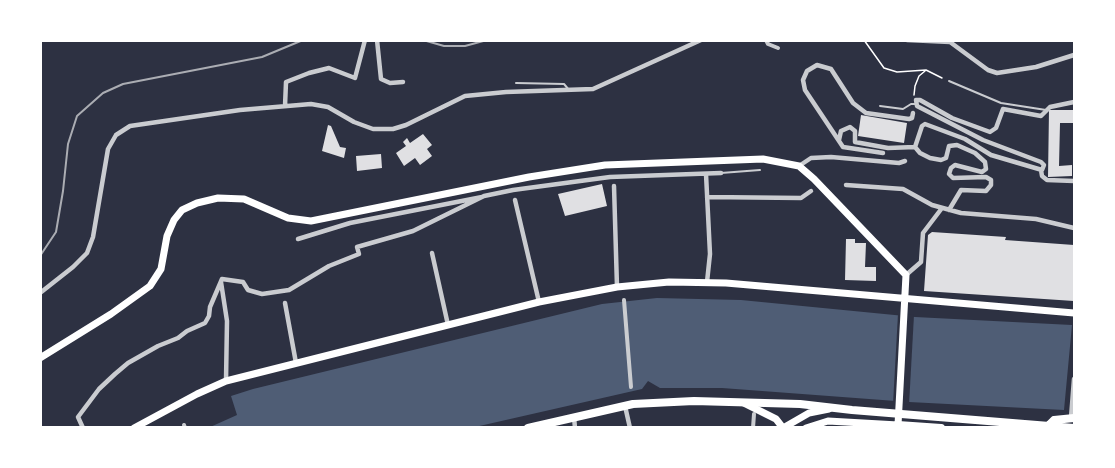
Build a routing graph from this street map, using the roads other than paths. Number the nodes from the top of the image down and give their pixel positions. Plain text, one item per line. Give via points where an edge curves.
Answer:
1 (365, 40) edge
2 (377, 40) edge
3 (701, 40) edge
4 (766, 40) edge
5 (907, 40) edge
6 (778, 48) dead end
7 (1074, 55) edge
8 (949, 81) road end
9 (403, 82) dead end
10 (516, 83) dead end
11 (569, 90) junction
12 (917, 101) junction
13 (1074, 102) edge
14 (285, 106) junction
15 (880, 106) dead end
16 (1046, 110) junction
17 (913, 113) dead end
18 (839, 140) junction
19 (915, 147) junction
20 (883, 153) dead end
21 (905, 161) dead end
22 (799, 166) junction
23 (760, 170) dead end
24 (1041, 170) junction
25 (721, 173) joint
26 (706, 174) junction
27 (1074, 181) edge
28 (846, 185) dead end
29 (614, 186) dead end
30 (811, 191) dead end
31 (484, 196) junction
32 (707, 197) junction
33 (515, 200) dead end
34 (942, 208) junction
35 (950, 210) junction
36 (1074, 228) edge
37 (298, 239) dead end
38 (432, 253) dead end
39 (906, 275) junction
40 (221, 282) junction
41 (707, 282) junction
42 (617, 287) junction
43 (40, 293) edge
44 (905, 299) junction
45 (624, 300) dead end
46 (539, 302) junction
47 (285, 303) dead end
48 (1074, 313) edge
49 (448, 325) junction
50 (40, 358) edge
51 (296, 363) junction
52 (1074, 379) edge
53 (226, 381) junction
54 (631, 387) dead end
55 (742, 402) junction
56 (625, 406) junction
57 (831, 408) junction
58 (899, 411) junction
59 (754, 414) dead end
60 (574, 417) junction
61 (1073, 418) edge
62 (1049, 425) junction
63 (897, 426) edge
64 (783, 427) edge
65 (940, 427) edge
66 (83, 428) edge
67 (134, 428) edge
68 (528, 428) edge
69 (575, 428) edge
70 (630, 428) edge
71 (753, 428) edge
72 (806, 428) edge
73 (1074, 428) edge

1 - 14 street via 355,78 329,68 302,76 285,85
2 - 9 street via 381,79
3 - 11 street via 599,87
4 - 6 street
5 - 7 street via 950,42 997,73 1036,67
8 - 16 lane via 1001,103
10 - 11 lane via 564,84
11 - 14 street via 465,96 406,125 385,130 364,126 321,105
12 - 15 lane via 903,109
12 - 16 street via 988,132 996,128 1003,109 1040,116
12 - 24 street via 983,140 1039,161 1044,165
13 - 16 street
14 - 43 street via 194,116 122,130 108,148 87,253
17 - 18 street via 909,119 866,113 853,103 831,69 817,65 807,71 803,84
18 - 19 street via 841,131 850,127 855,131 855,142 888,148
18 - 20 street via 845,149
19 - 24 street via 925,124 965,139 992,155
19 - 35 street via 936,160 944,159 949,146 957,145 985,162 982,172 955,165 951,168 952,178 986,177 991,185 986,191 961,190
21 - 22 street via 831,157 812,158
22 - 39 main road
22 - 50 main road via 763,159 605,165 311,221 288,218 244,199 218,198 197,203 182,210 174,220 161,269 150,286
23 - 25 lane
24 - 27 street via 1047,180
25 - 26 street
26 - 31 street via 610,177
26 - 32 street
28 - 34 street via 903,189
29 - 42 street
30 - 32 street via 801,198
31 - 37 street via 351,223
31 - 40 street via 413,231 357,247 359,254 329,266 289,290 262,294 248,290 243,282 225,278
32 - 41 street
33 - 46 street
34 - 35 street
34 - 39 street via 923,233 921,262
35 - 36 street via 1036,219
38 - 49 street
39 - 44 main road
40 - 53 street via 227,321
40 - 66 street via 205,323 158,346 115,374 78,417
41 - 42 main road
41 - 44 main road
42 - 46 main road
44 - 48 main road
44 - 58 main road
45 - 54 street
46 - 49 main road
47 - 51 street
49 - 51 main road
51 - 53 main road
52 - 61 street
53 - 67 main road
55 - 56 main road
55 - 57 main road
55 - 64 main road via 776,418
56 - 60 main road
56 - 70 street
57 - 58 main road
57 - 64 main road via 809,413
58 - 62 main road
58 - 63 main road
59 - 71 street
60 - 68 main road
60 - 69 street
61 - 62 main road via 1054,420
62 - 73 main road
63 - 65 main road
63 - 72 main road via 828,421

